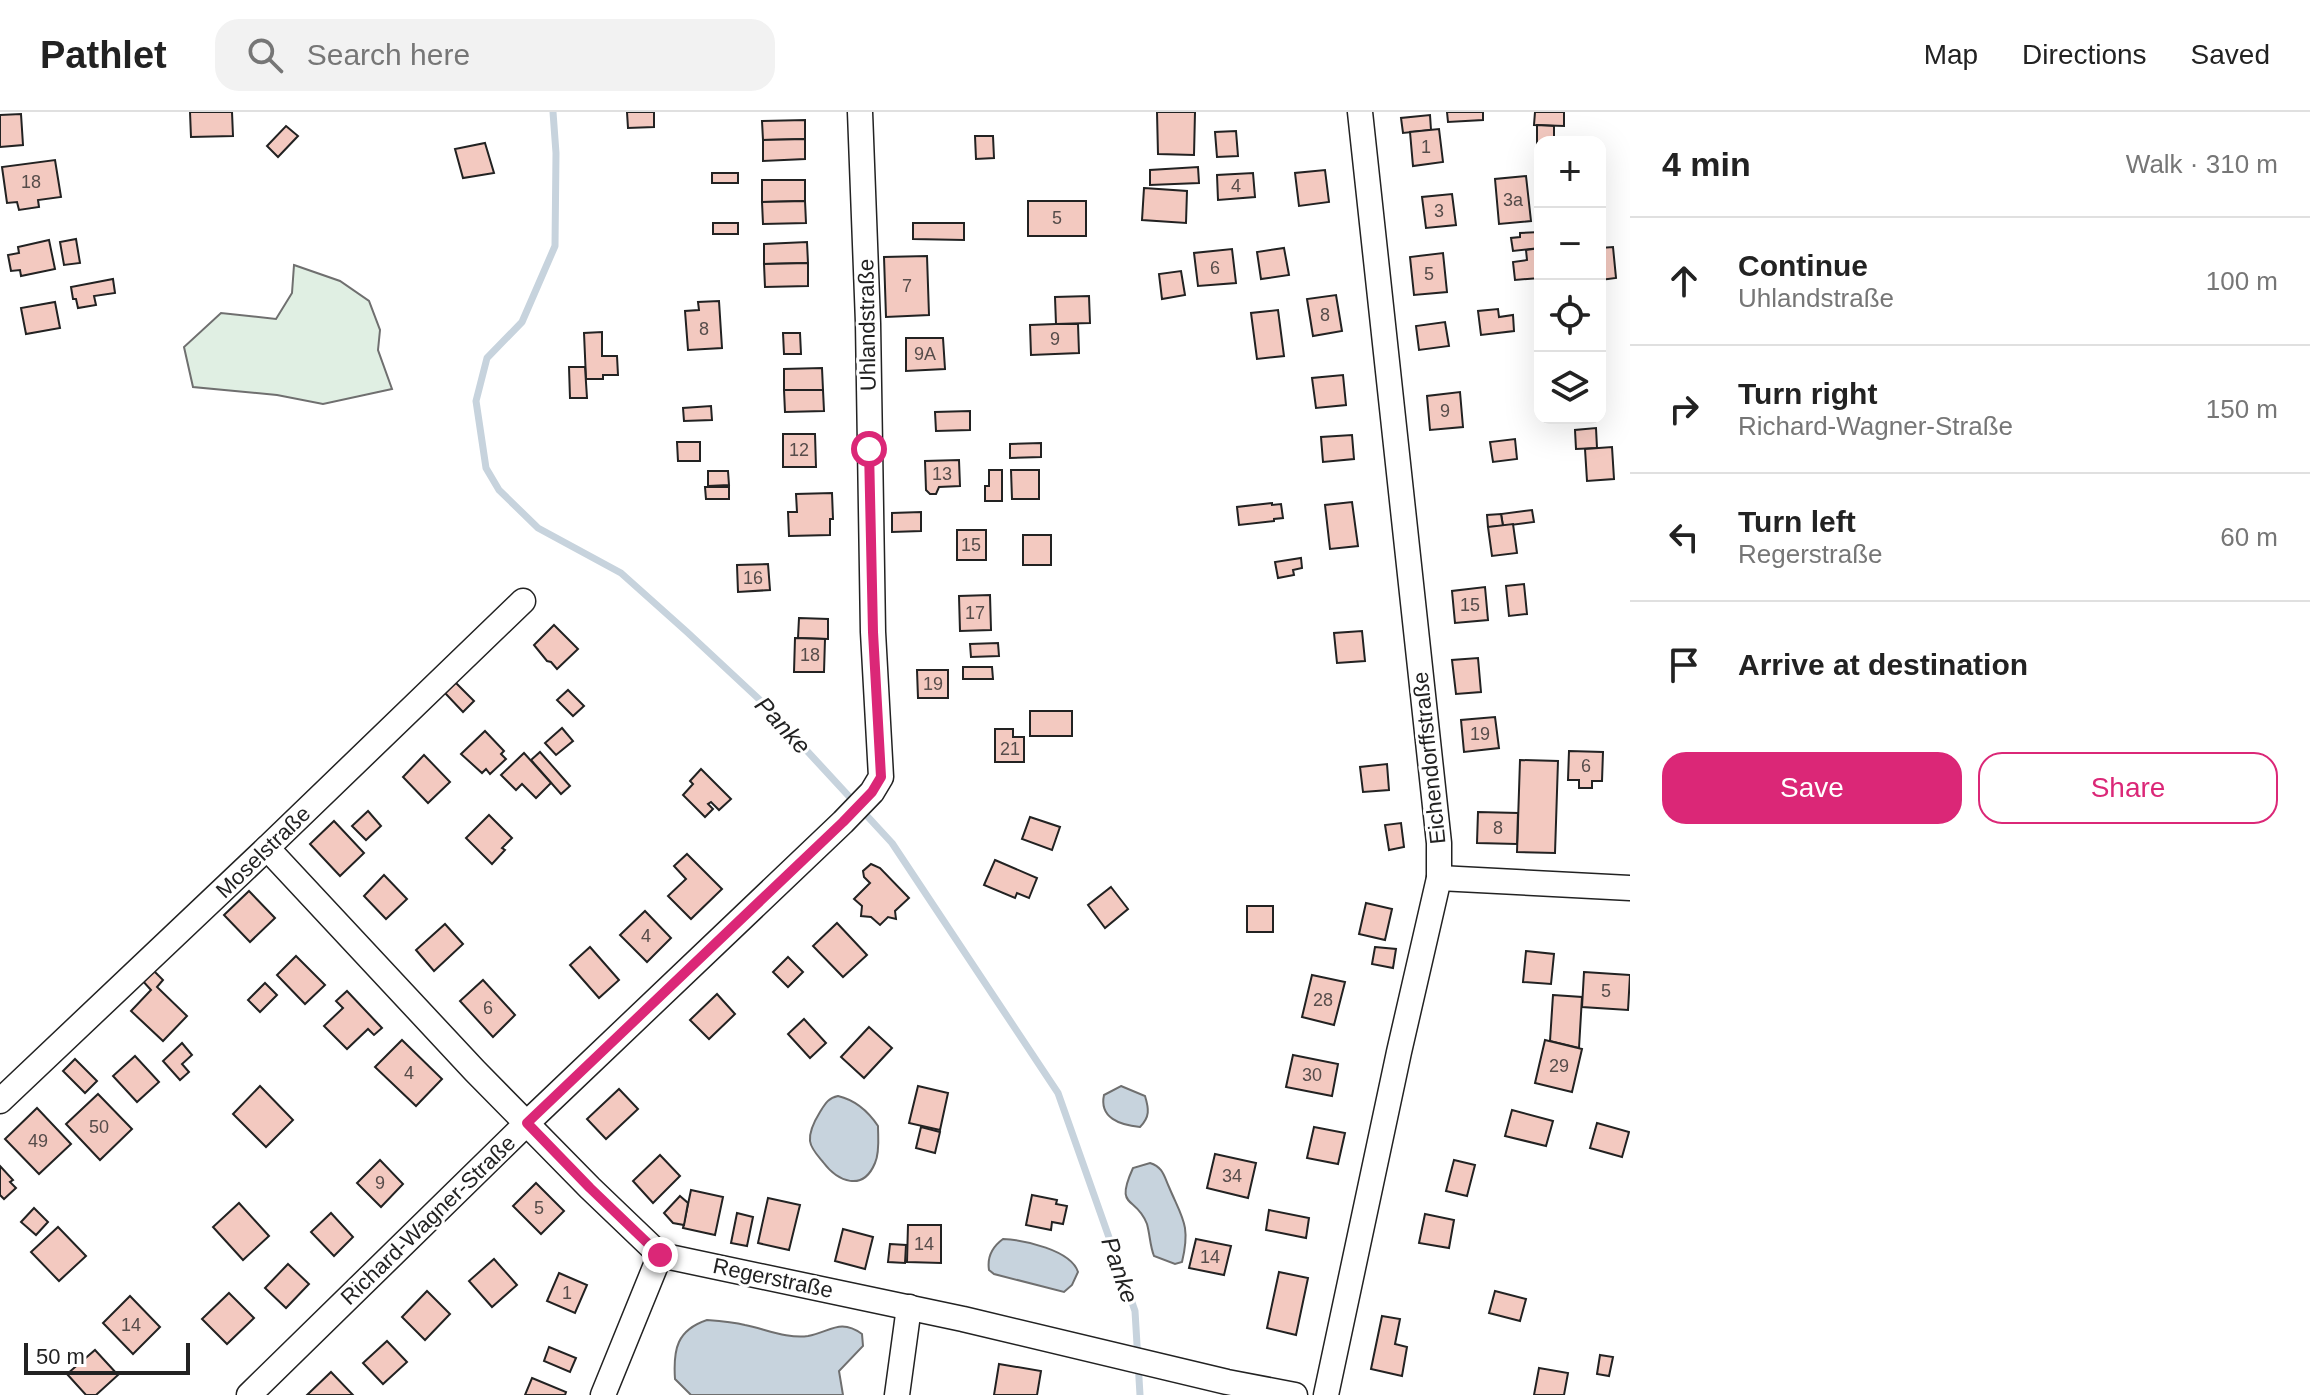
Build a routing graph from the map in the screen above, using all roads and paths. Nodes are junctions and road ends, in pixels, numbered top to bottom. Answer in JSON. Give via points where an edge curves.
{"nodes":[{"id":1,"x":860,"y":112,"type":"edge"},
{"id":2,"x":1360,"y":112,"type":"edge"},
{"id":3,"x":523,"y":601,"type":"dead end"},
{"id":4,"x":876,"y":784,"type":"joint"},
{"id":5,"x":267,"y":848,"type":"junction"},
{"id":6,"x":1439,"y":878,"type":"junction"},
{"id":7,"x":1630,"y":888,"type":"edge"},
{"id":8,"x":0,"y":1101,"type":"edge"},
{"id":9,"x":527,"y":1123,"type":"junction"},
{"id":10,"x":660,"y":1255,"type":"junction"},
{"id":11,"x":909,"y":1307,"type":"junction"},
{"id":12,"x":249,"y":1395,"type":"edge"},
{"id":13,"x":603,"y":1395,"type":"edge"},
{"id":14,"x":897,"y":1395,"type":"edge"},
{"id":15,"x":1295,"y":1395,"type":"edge"},
{"id":16,"x":1326,"y":1395,"type":"edge"}],
"edges":[{"from":1,"to":4,"type":"street","name":"Uhlandstraße"},
{"from":2,"to":6,"type":"street","name":"Eichendorffstraße"},
{"from":3,"to":5,"type":"street","name":"Moselstraße"},
{"from":4,"to":9,"type":"street","name":"Richard-Wagner-Straße","via":[[843,822]]},
{"from":5,"to":8,"type":"street","name":"Moselstraße"},
{"from":5,"to":9,"type":"street"},
{"from":6,"to":7,"type":"street"},
{"from":6,"to":16,"type":"street","name":"Eichendorffstraße"},
{"from":9,"to":10,"type":"street"},
{"from":9,"to":12,"type":"street","name":"Richard-Wagner-Straße"},
{"from":10,"to":11,"type":"street","name":"Regerstraße"},
{"from":10,"to":13,"type":"street"},
{"from":11,"to":14,"type":"street"},
{"from":11,"to":15,"type":"street","name":"Regerstraße"}]}
